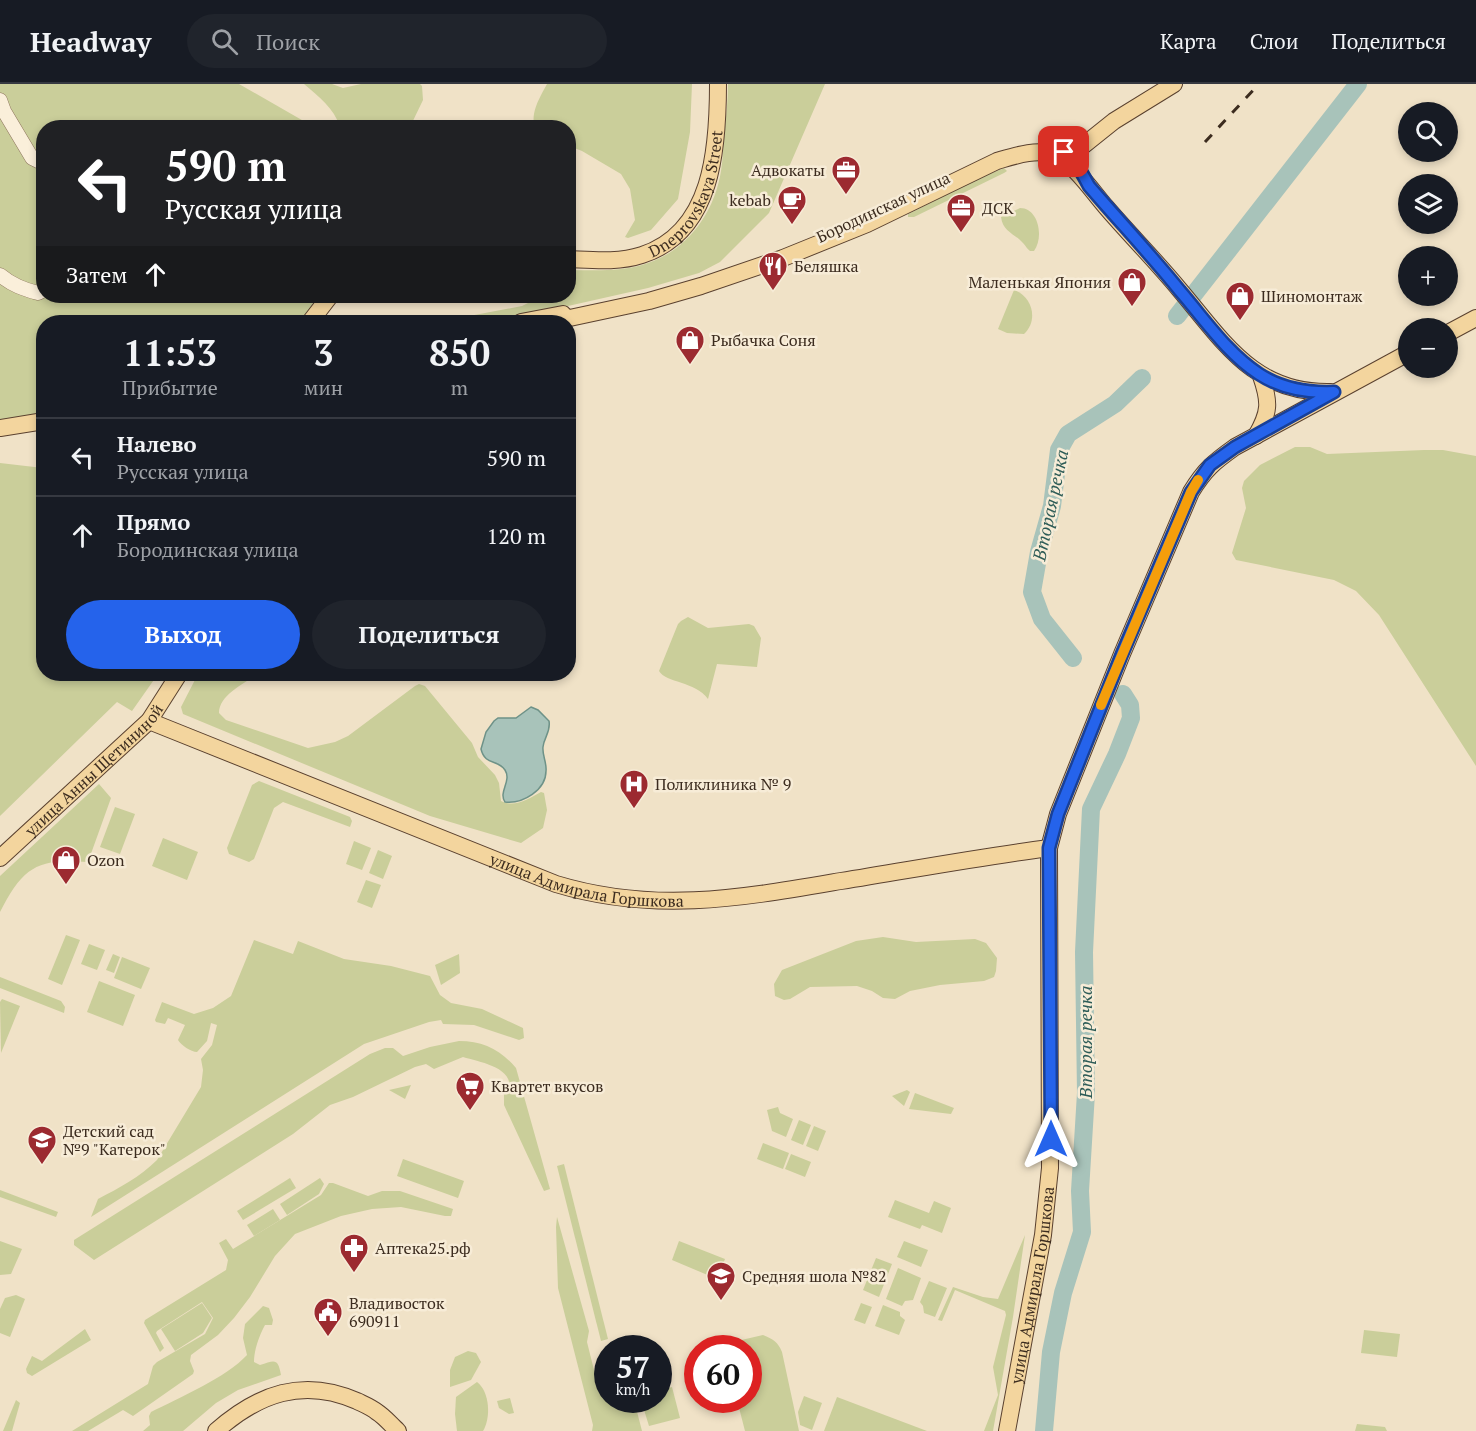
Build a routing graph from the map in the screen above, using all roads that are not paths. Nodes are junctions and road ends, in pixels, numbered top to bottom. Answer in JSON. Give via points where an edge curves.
{"nodes":[{"id":1,"x":711,"y":84,"type":"edge"},
{"id":2,"x":718,"y":84,"type":"edge"},
{"id":3,"x":1174,"y":84,"type":"edge"},
{"id":4,"x":0,"y":100,"type":"edge"},
{"id":5,"x":1067,"y":159,"type":"junction"},
{"id":6,"x":36,"y":160,"type":"edge"},
{"id":7,"x":576,"y":249,"type":"edge"},
{"id":8,"x":576,"y":259,"type":"edge"},
{"id":9,"x":0,"y":275,"type":"edge"},
{"id":10,"x":36,"y":293,"type":"edge"},
{"id":11,"x":331,"y":303,"type":"edge"},
{"id":12,"x":322,"y":315,"type":"edge"},
{"id":13,"x":554,"y":315,"type":"edge"},
{"id":14,"x":576,"y":317,"type":"edge"},
{"id":15,"x":1476,"y":318,"type":"edge"},
{"id":16,"x":1458,"y":328,"type":"edge"},
{"id":17,"x":1398,"y":358,"type":"edge"},
{"id":18,"x":1261,"y":376,"type":"junction"},
{"id":19,"x":1334,"y":392,"type":"junction"},
{"id":20,"x":36,"y":422,"type":"edge"},
{"id":21,"x":0,"y":428,"type":"edge"},
{"id":22,"x":36,"y":430,"type":"edge"},
{"id":23,"x":0,"y":436,"type":"edge"},
{"id":24,"x":1256,"y":436,"type":"junction"},
{"id":25,"x":175,"y":681,"type":"edge"},
{"id":26,"x":149,"y":721,"type":"junction"},
{"id":27,"x":1049,"y":848,"type":"junction"},
{"id":28,"x":0,"y":858,"type":"edge"},
{"id":29,"x":216,"y":1431,"type":"edge"},
{"id":30,"x":398,"y":1431,"type":"edge"},
{"id":31,"x":1007,"y":1431,"type":"edge"}],
"edges":[{"from":1,"to":7,"type":"main road","name":"Dneprovskaya Street","via":[[704,167],[680,218],[669,230],[636,246]]},
{"from":2,"to":8,"type":"main road","name":"Dneprovskaya Street","via":[[711,170],[687,225],[676,237],[640,256]]},
{"from":3,"to":5,"type":"main road","via":[[1114,121]]},
{"from":4,"to":6,"type":"street"},
{"from":5,"to":13,"type":"main road","name":"Бородинская улица","via":[[1058,149],[1046,146],[1016,147],[866,218],[762,259],[653,294]]},
{"from":5,"to":14,"type":"main road","name":"Бородинская улица","via":[[1048,153],[1018,154],[996,161],[867,224],[764,265],[649,301]]},
{"from":5,"to":18,"type":"main road","via":[[1080,169],[1089,186],[1236,355]]},
{"from":9,"to":10,"type":"street"},
{"from":11,"to":12,"type":"main road"},
{"from":15,"to":16,"type":"main road"},
{"from":17,"to":19,"type":"main road","name":"улица Адмирала Горшкова"},
{"from":18,"to":19,"type":"main road","via":[[1309,393]]},
{"from":18,"to":24,"type":"main road","via":[[1269,407]]},
{"from":19,"to":24,"type":"main road","name":"улица Адмирала Горшкова"},
{"from":20,"to":21,"type":"main road"},
{"from":22,"to":23,"type":"main road"},
{"from":24,"to":27,"type":"main road","name":"улица Адмирала Горшкова","via":[[1210,465],[1191,492],[1058,814]]},
{"from":25,"to":26,"type":"main road","name":"улица Анны Щетининой"},
{"from":26,"to":27,"type":"main road","name":"улица Адмирала Горшкова","via":[[556,884],[618,898],[678,902],[731,898]]},
{"from":26,"to":28,"type":"main road","name":"улица Анны Щетининой"},
{"from":27,"to":31,"type":"main road","name":"улица Адмирала Горшкова","via":[[1050,1168],[1043,1235]]},
{"from":29,"to":30,"type":"main road","via":[[256,1403],[291,1389],[348,1397],[376,1410]]}]}
